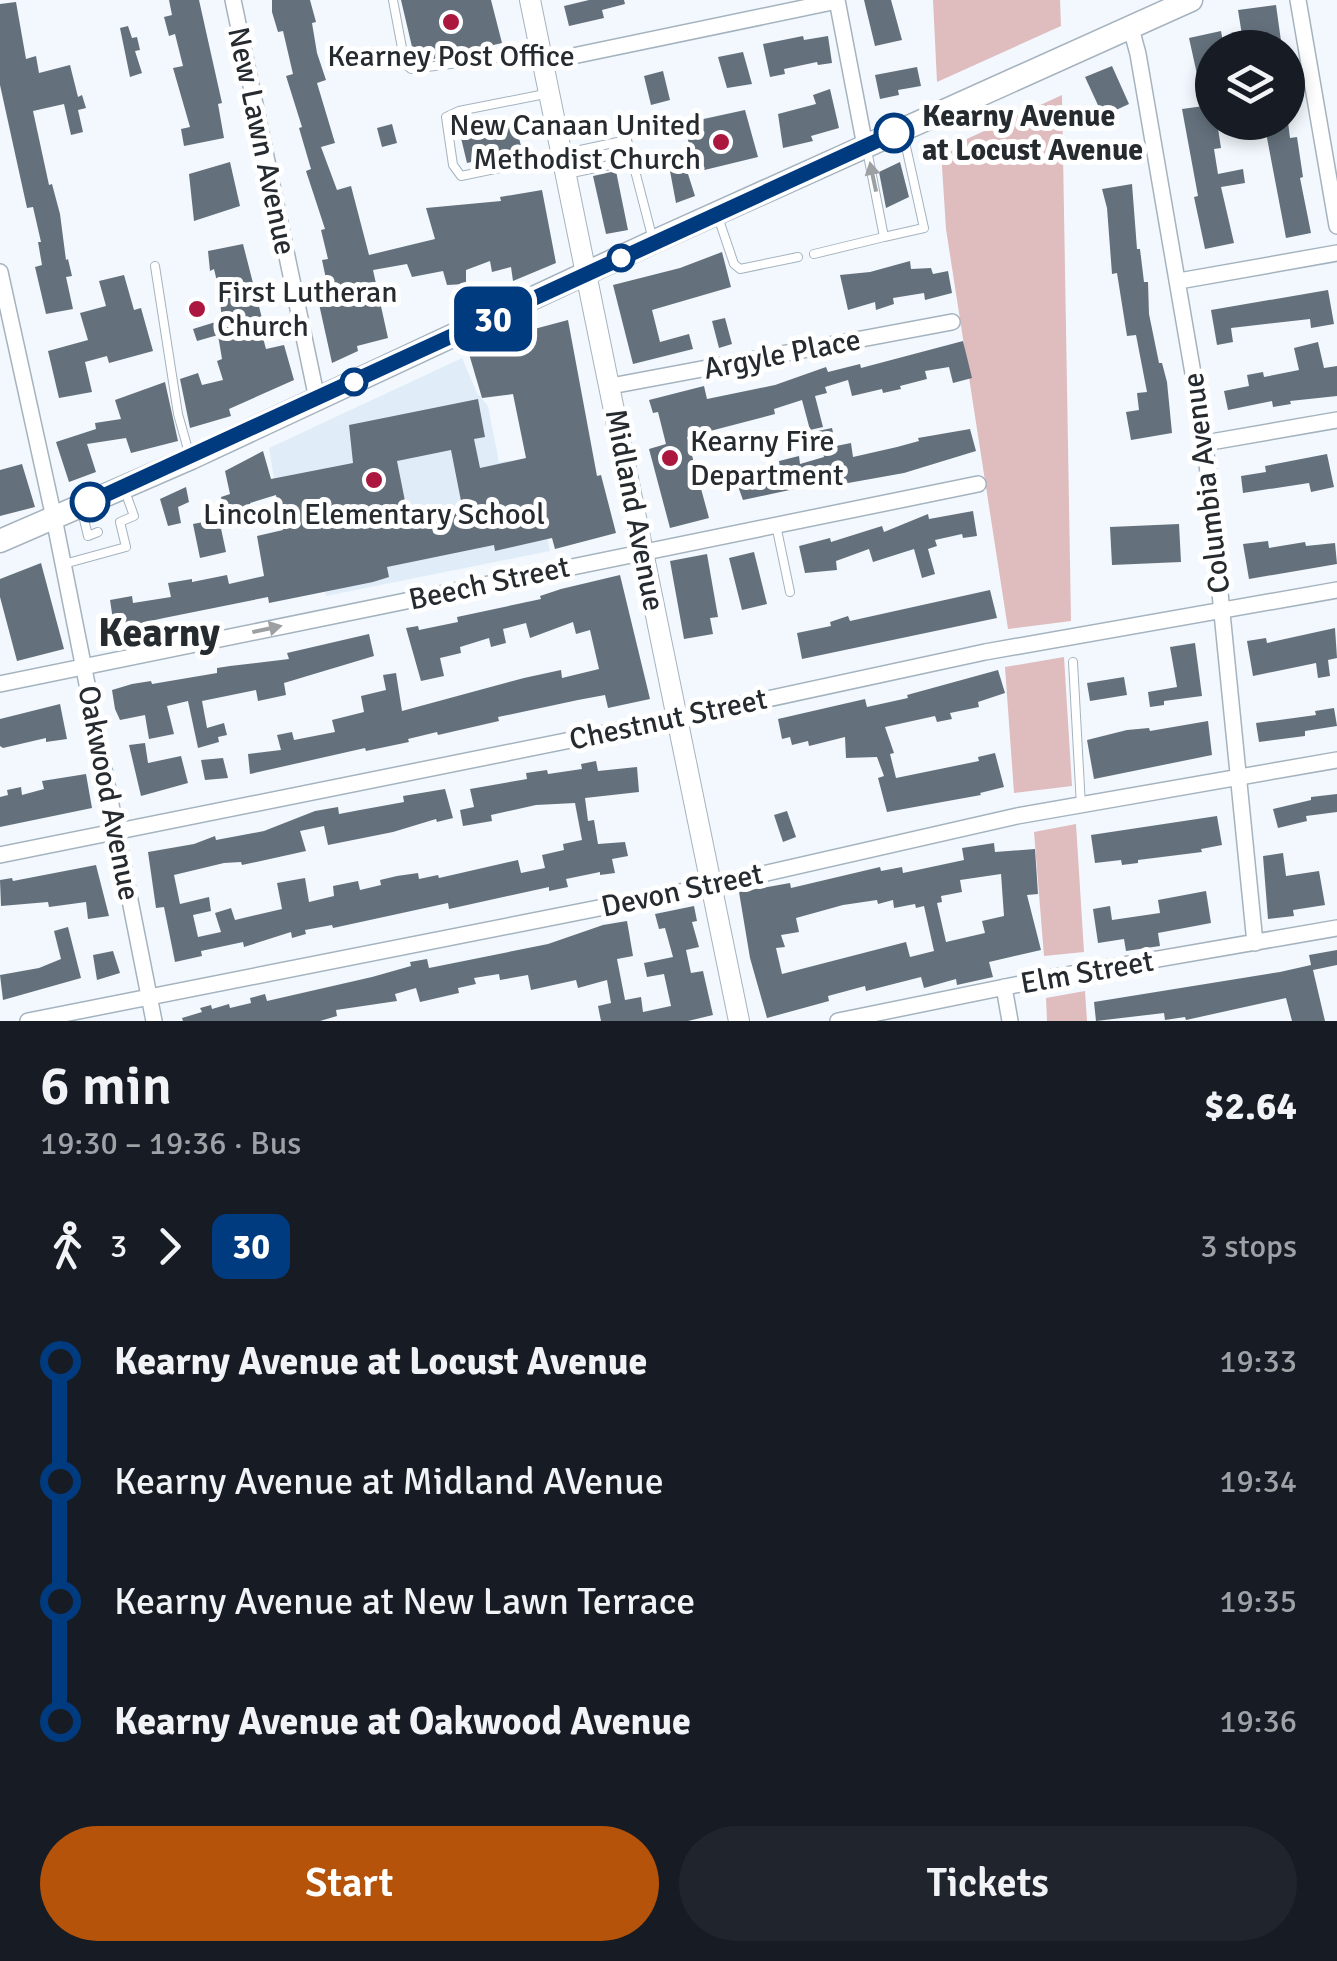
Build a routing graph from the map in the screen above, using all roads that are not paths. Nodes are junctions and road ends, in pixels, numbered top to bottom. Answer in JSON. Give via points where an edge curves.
{"nodes":[{"id":1,"x":233,"y":0,"type":"edge"},
{"id":2,"x":393,"y":0,"type":"edge"},
{"id":3,"x":530,"y":0,"type":"edge"},
{"id":4,"x":837,"y":0,"type":"edge"},
{"id":5,"x":1191,"y":0,"type":"edge"},
{"id":6,"x":1298,"y":0,"type":"edge"},
{"id":7,"x":1130,"y":28,"type":"junction"},
{"id":8,"x":543,"y":57,"type":"junction"},
{"id":9,"x":549,"y":93,"type":"junction"},
{"id":10,"x":902,"y":129,"type":"junction"},
{"id":11,"x":865,"y":146,"type":"junction"},
{"id":12,"x":524,"y":162,"type":"dead end"},
{"id":13,"x":566,"y":164,"type":"junction"},
{"id":14,"x":634,"y":165,"type":"junction"},
{"id":15,"x":510,"y":166,"type":"dead end"},
{"id":16,"x":716,"y":213,"type":"junction"},
{"id":17,"x":1337,"y":226,"type":"edge"},
{"id":18,"x":884,"y":237,"type":"junction"},
{"id":19,"x":653,"y":242,"type":"junction"},
{"id":20,"x":1337,"y":253,"type":"edge"},
{"id":21,"x":814,"y":254,"type":"dead end"},
{"id":22,"x":798,"y":258,"type":"dead end"},
{"id":23,"x":155,"y":266,"type":"dead end"},
{"id":24,"x":0,"y":272,"type":"edge"},
{"id":25,"x":586,"y":276,"type":"junction"},
{"id":26,"x":1179,"y":281,"type":"junction"},
{"id":27,"x":952,"y":322,"type":"dead end"},
{"id":28,"x":612,"y":386,"type":"junction"},
{"id":29,"x":317,"y":399,"type":"junction"},
{"id":30,"x":1337,"y":420,"type":"edge"},
{"id":31,"x":1205,"y":443,"type":"junction"},
{"id":32,"x":190,"y":458,"type":"junction"},
{"id":33,"x":978,"y":484,"type":"dead end"},
{"id":34,"x":124,"y":487,"type":"junction"},
{"id":35,"x":81,"y":506,"type":"junction"},
{"id":36,"x":54,"y":518,"type":"junction"},
{"id":37,"x":776,"y":525,"type":"junction"},
{"id":38,"x":98,"y":532,"type":"dead end"},
{"id":39,"x":88,"y":536,"type":"junction"},
{"id":40,"x":0,"y":541,"type":"edge"},
{"id":41,"x":643,"y":552,"type":"junction"},
{"id":42,"x":91,"y":556,"type":"junction"},
{"id":43,"x":63,"y":564,"type":"junction"},
{"id":44,"x":1337,"y":590,"type":"edge"},
{"id":45,"x":790,"y":592,"type":"dead end"},
{"id":46,"x":1221,"y":610,"type":"junction"},
{"id":47,"x":1073,"y":662,"type":"dead end"},
{"id":48,"x":84,"y":666,"type":"junction"},
{"id":49,"x":0,"y":684,"type":"edge"},
{"id":50,"x":675,"y":719,"type":"junction"},
{"id":51,"x":1337,"y":760,"type":"edge"},
{"id":52,"x":1237,"y":778,"type":"junction"},
{"id":53,"x":1081,"y":806,"type":"junction"},
{"id":54,"x":117,"y":832,"type":"junction"},
{"id":55,"x":0,"y":856,"type":"edge"},
{"id":56,"x":710,"y":886,"type":"junction"},
{"id":57,"x":1337,"y":928,"type":"edge"},
{"id":58,"x":1255,"y":943,"type":"junction"},
{"id":59,"x":1004,"y":988,"type":"junction"},
{"id":60,"x":149,"y":997,"type":"junction"},
{"id":61,"x":28,"y":1021,"type":"edge"},
{"id":62,"x":154,"y":1021,"type":"edge"},
{"id":63,"x":739,"y":1021,"type":"edge"},
{"id":64,"x":838,"y":1021,"type":"edge"},
{"id":65,"x":1010,"y":1021,"type":"edge"}],
"edges":[{"from":1,"to":29,"type":"street","name":"New Lawn Avenue"},
{"from":2,"to":8,"type":"lane","via":[[411,70]]},
{"from":3,"to":8,"type":"street","name":"Midland Avenue"},
{"from":4,"to":8,"type":"street"},
{"from":4,"to":11,"type":"street"},
{"from":5,"to":7,"type":"main road"},
{"from":6,"to":17,"type":"street"},
{"from":7,"to":10,"type":"main road"},
{"from":7,"to":26,"type":"street","name":"Columbia Avenue"},
{"from":8,"to":9,"type":"street","name":"Midland Avenue"},
{"from":9,"to":13,"type":"street","name":"Midland Avenue"},
{"from":9,"to":15,"type":"lane","via":[[451,113],[445,124],[461,176]]},
{"from":10,"to":11,"type":"main road"},
{"from":10,"to":18,"type":"lane","via":[[924,228]]},
{"from":11,"to":16,"type":"main road"},
{"from":18,"to":11,"type":"lane","one_way":true},
{"from":12,"to":13,"type":"lane"},
{"from":13,"to":14,"type":"lane"},
{"from":13,"to":14,"type":"lane","via":[[627,140]]},
{"from":13,"to":25,"type":"street","name":"Midland Avenue"},
{"from":14,"to":19,"type":"lane"},
{"from":16,"to":19,"type":"main road"},
{"from":16,"to":22,"type":"lane","via":[[740,269]]},
{"from":18,"to":21,"type":"lane"},
{"from":19,"to":25,"type":"main road"},
{"from":20,"to":26,"type":"street"},
{"from":23,"to":32,"type":"lane"},
{"from":24,"to":36,"type":"street","name":"Oakwood Avenue"},
{"from":25,"to":28,"type":"street","name":"Midland Avenue"},
{"from":25,"to":29,"type":"main road"},
{"from":26,"to":31,"type":"street","name":"Columbia Avenue"},
{"from":27,"to":28,"type":"street","name":"Argyle Place"},
{"from":28,"to":41,"type":"street","name":"Midland Avenue"},
{"from":29,"to":32,"type":"main road"},
{"from":30,"to":31,"type":"street"},
{"from":31,"to":46,"type":"street","name":"Columbia Avenue"},
{"from":32,"to":34,"type":"main road"},
{"from":33,"to":37,"type":"street","name":"Beech Street"},
{"from":34,"to":35,"type":"main road"},
{"from":34,"to":42,"type":"lane","via":[[134,516],[118,523],[126,547]]},
{"from":35,"to":36,"type":"main road"},
{"from":35,"to":39,"type":"lane"},
{"from":36,"to":40,"type":"main road"},
{"from":36,"to":43,"type":"street","name":"Oakwood Avenue"},
{"from":37,"to":41,"type":"street","name":"Beech Street"},
{"from":37,"to":45,"type":"lane"},
{"from":38,"to":39,"type":"lane"},
{"from":39,"to":42,"type":"lane"},
{"from":48,"to":41,"type":"street","name":"Beech Street","one_way":true},
{"from":41,"to":50,"type":"street","name":"Midland Avenue"},
{"from":42,"to":43,"type":"lane"},
{"from":43,"to":48,"type":"street","name":"Oakwood Avenue"},
{"from":44,"to":46,"type":"street","name":"Chestnut Street"},
{"from":46,"to":50,"type":"street","name":"Chestnut Street","via":[[984,652]]},
{"from":46,"to":52,"type":"street","name":"Columbia Avenue"},
{"from":47,"to":53,"type":"lane"},
{"from":48,"to":49,"type":"street","name":"Beech Street"},
{"from":48,"to":54,"type":"street","name":"Oakwood Avenue"},
{"from":50,"to":54,"type":"street","name":"Chestnut Street"},
{"from":50,"to":56,"type":"street","name":"Midland Avenue"},
{"from":51,"to":52,"type":"street","name":"Devon Street"},
{"from":52,"to":53,"type":"street","name":"Devon Street"},
{"from":52,"to":58,"type":"street","name":"Columbia Avenue"},
{"from":53,"to":56,"type":"street","name":"Devon Street"},
{"from":54,"to":55,"type":"street","name":"Chestnut Street"},
{"from":54,"to":60,"type":"street","name":"Oakwood Avenue"},
{"from":56,"to":60,"type":"street","name":"Devon Street"},
{"from":56,"to":63,"type":"street","name":"Midland Avenue"},
{"from":57,"to":58,"type":"street","name":"Elm Street"},
{"from":58,"to":59,"type":"street","name":"Elm Street"},
{"from":59,"to":64,"type":"street","name":"Elm Street"},
{"from":59,"to":65,"type":"street"},
{"from":60,"to":61,"type":"street","name":"Devon Street"},
{"from":60,"to":62,"type":"street","name":"Oakwood Avenue"}]}
